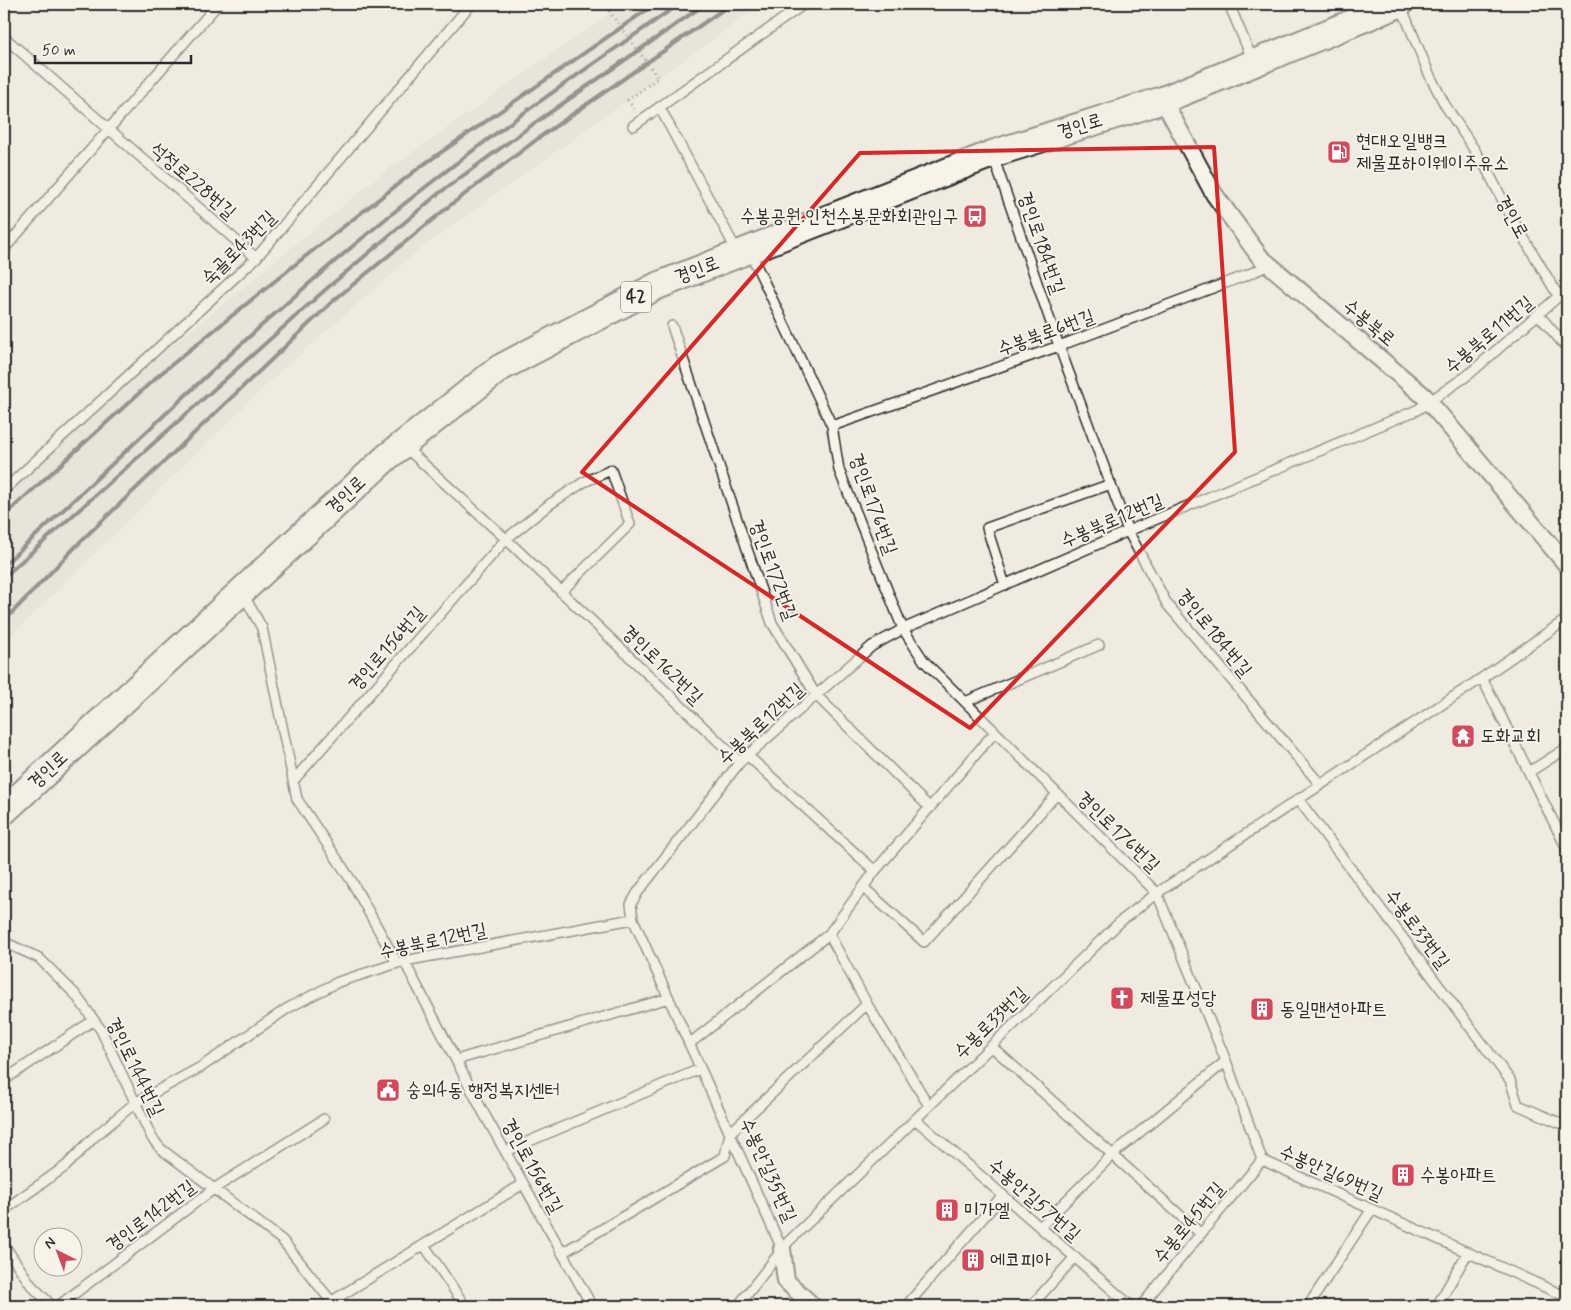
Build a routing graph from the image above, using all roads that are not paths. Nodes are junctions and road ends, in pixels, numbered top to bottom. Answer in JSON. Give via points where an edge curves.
{"nodes":[{"id":1,"x":218,"y":4,"type":"edge"},
{"id":2,"x":471,"y":4,"type":"edge"},
{"id":3,"x":804,"y":4,"type":"edge"},
{"id":4,"x":1228,"y":4,"type":"edge"},
{"id":5,"x":1400,"y":4,"type":"edge"},
{"id":6,"x":4,"y":37,"type":"edge"},
{"id":7,"x":1253,"y":63,"type":"junction"},
{"id":8,"x":1163,"y":100,"type":"junction"},
{"id":9,"x":660,"y":108,"type":"junction"},
{"id":10,"x":633,"y":126,"type":"dead end"},
{"id":11,"x":108,"y":129,"type":"junction"},
{"id":12,"x":992,"y":154,"type":"junction"},
{"id":13,"x":4,"y":249,"type":"edge"},
{"id":14,"x":744,"y":251,"type":"junction"},
{"id":15,"x":256,"y":258,"type":"junction"},
{"id":16,"x":1269,"y":265,"type":"junction"},
{"id":17,"x":1567,"y":289,"type":"edge"},
{"id":18,"x":1559,"y":297,"type":"junction"},
{"id":19,"x":1538,"y":314,"type":"junction"},
{"id":20,"x":672,"y":326,"type":"dead end"},
{"id":21,"x":1059,"y":346,"type":"junction"},
{"id":22,"x":1567,"y":348,"type":"edge"},
{"id":23,"x":1430,"y":403,"type":"junction"},
{"id":24,"x":832,"y":426,"type":"junction"},
{"id":25,"x":402,"y":445,"type":"junction"},
{"id":26,"x":1111,"y":484,"type":"junction"},
{"id":27,"x":4,"y":490,"type":"edge"},
{"id":28,"x":1128,"y":531,"type":"junction"},
{"id":29,"x":506,"y":539,"type":"junction"},
{"id":30,"x":1567,"y":564,"type":"edge"},
{"id":31,"x":1005,"y":585,"type":"junction"},
{"id":32,"x":242,"y":592,"type":"junction"},
{"id":33,"x":561,"y":592,"type":"junction"},
{"id":34,"x":1567,"y":619,"type":"edge"},
{"id":35,"x":903,"y":629,"type":"junction"},
{"id":36,"x":1099,"y":645,"type":"dead end"},
{"id":37,"x":1482,"y":678,"type":"junction"},
{"id":38,"x":816,"y":695,"type":"junction"},
{"id":39,"x":965,"y":702,"type":"junction"},
{"id":40,"x":994,"y":732,"type":"junction"},
{"id":41,"x":1567,"y":748,"type":"edge"},
{"id":42,"x":747,"y":755,"type":"junction"},
{"id":43,"x":740,"y":762,"type":"junction"},
{"id":44,"x":1529,"y":772,"type":"junction"},
{"id":45,"x":293,"y":781,"type":"junction"},
{"id":46,"x":1320,"y":784,"type":"junction"},
{"id":47,"x":1056,"y":795,"type":"junction"},
{"id":48,"x":1298,"y":799,"type":"junction"},
{"id":49,"x":930,"y":808,"type":"junction"},
{"id":50,"x":4,"y":811,"type":"edge"},
{"id":51,"x":1567,"y":849,"type":"edge"},
{"id":52,"x":875,"y":871,"type":"junction"},
{"id":53,"x":863,"y":887,"type":"junction"},
{"id":54,"x":1156,"y":893,"type":"junction"},
{"id":55,"x":633,"y":919,"type":"junction"},
{"id":56,"x":829,"y":934,"type":"junction"},
{"id":57,"x":4,"y":942,"type":"edge"},
{"id":58,"x":401,"y":962,"type":"junction"},
{"id":59,"x":669,"y":998,"type":"junction"},
{"id":60,"x":867,"y":1004,"type":"junction"},
{"id":61,"x":94,"y":1020,"type":"junction"},
{"id":62,"x":689,"y":1044,"type":"junction"},
{"id":63,"x":991,"y":1046,"type":"junction"},
{"id":64,"x":456,"y":1060,"type":"junction"},
{"id":65,"x":1226,"y":1061,"type":"junction"},
{"id":66,"x":700,"y":1068,"type":"junction"},
{"id":67,"x":4,"y":1080,"type":"edge"},
{"id":68,"x":135,"y":1103,"type":"junction"},
{"id":69,"x":929,"y":1106,"type":"junction"},
{"id":70,"x":324,"y":1119,"type":"dead end"},
{"id":71,"x":915,"y":1119,"type":"junction"},
{"id":72,"x":1567,"y":1126,"type":"edge"},
{"id":73,"x":730,"y":1133,"type":"junction"},
{"id":74,"x":506,"y":1151,"type":"junction"},
{"id":75,"x":1112,"y":1155,"type":"junction"},
{"id":76,"x":1262,"y":1160,"type":"junction"},
{"id":77,"x":523,"y":1184,"type":"junction"},
{"id":78,"x":215,"y":1188,"type":"junction"},
{"id":79,"x":1004,"y":1195,"type":"junction"},
{"id":80,"x":4,"y":1210,"type":"edge"},
{"id":81,"x":1372,"y":1210,"type":"junction"},
{"id":82,"x":1040,"y":1227,"type":"junction"},
{"id":83,"x":1201,"y":1234,"type":"junction"},
{"id":84,"x":4,"y":1245,"type":"edge"},
{"id":85,"x":424,"y":1245,"type":"junction"},
{"id":86,"x":782,"y":1249,"type":"junction"},
{"id":87,"x":1468,"y":1252,"type":"junction"},
{"id":88,"x":562,"y":1253,"type":"junction"},
{"id":89,"x":1075,"y":1257,"type":"junction"},
{"id":90,"x":1567,"y":1297,"type":"edge"},
{"id":91,"x":334,"y":1304,"type":"edge"},
{"id":92,"x":52,"y":1306,"type":"edge"},
{"id":93,"x":58,"y":1306,"type":"edge"},
{"id":94,"x":465,"y":1306,"type":"edge"},
{"id":95,"x":592,"y":1306,"type":"edge"},
{"id":96,"x":738,"y":1306,"type":"edge"},
{"id":97,"x":813,"y":1306,"type":"edge"},
{"id":98,"x":906,"y":1306,"type":"edge"},
{"id":99,"x":1031,"y":1306,"type":"edge"},
{"id":100,"x":1131,"y":1306,"type":"edge"},
{"id":101,"x":1141,"y":1306,"type":"edge"},
{"id":102,"x":1308,"y":1306,"type":"edge"},
{"id":103,"x":1438,"y":1306,"type":"edge"}],
"edges":[{"from":1,"to":11,"type":"lane"},
{"from":2,"to":15,"type":"lane","name":"숙골로43번길"},
{"from":3,"to":9,"type":"lane"},
{"from":4,"to":7,"type":"lane"},
{"from":5,"to":7,"type":"main road","name":"경인로","number":"42"},
{"from":5,"to":18,"type":"lane","name":"경인로","via":[[1445,105],[1485,166]]},
{"from":6,"to":11,"type":"lane","name":"석정로228번길"},
{"from":7,"to":8,"type":"main road","name":"경인로","number":"42"},
{"from":8,"to":12,"type":"main road","name":"경인로","number":"42"},
{"from":8,"to":16,"type":"street","name":"수봉북로","via":[[1214,194]]},
{"from":9,"to":10,"type":"lane"},
{"from":9,"to":14,"type":"lane","name":"경인로"},
{"from":11,"to":13,"type":"lane"},
{"from":11,"to":15,"type":"lane","name":"석정로228번길"},
{"from":12,"to":14,"type":"main road","name":"경인로","number":"42"},
{"from":12,"to":21,"type":"lane","name":"경인로184번길"},
{"from":14,"to":24,"type":"lane","name":"경인로176번길"},
{"from":14,"to":25,"type":"main road","name":"경인로","number":"42","via":[[657,286],[500,368]]},
{"from":15,"to":27,"type":"lane","name":"숙골로43번길"},
{"from":16,"to":21,"type":"lane","name":"수봉북로6번길"},
{"from":16,"to":23,"type":"street","name":"수봉북로"},
{"from":17,"to":18,"type":"lane","name":"수봉북로11번길"},
{"from":18,"to":19,"type":"lane","name":"수봉북로11번길"},
{"from":19,"to":22,"type":"lane"},
{"from":19,"to":23,"type":"lane","name":"수봉북로11번길","via":[[1468,375]]},
{"from":20,"to":38,"type":"lane","name":"경인로172번길","via":[[772,623]]},
{"from":21,"to":24,"type":"lane","name":"수봉북로6번길"},
{"from":21,"to":26,"type":"lane","name":"경인로184번길"},
{"from":23,"to":28,"type":"lane","name":"수봉북로12번길"},
{"from":23,"to":30,"type":"street","name":"수봉북로"},
{"from":24,"to":35,"type":"lane","name":"경인로176번길","via":[[839,470]]},
{"from":25,"to":29,"type":"lane","name":"경인로162번길"},
{"from":25,"to":32,"type":"main road","name":"경인로","number":"42"},
{"from":26,"to":28,"type":"lane","name":"경인로184번길"},
{"from":26,"to":31,"type":"lane","via":[[988,528]]},
{"from":28,"to":31,"type":"lane","name":"수봉북로12번길"},
{"from":28,"to":46,"type":"lane","name":"경인로184번길","via":[[1166,604]]},
{"from":29,"to":33,"type":"lane","name":"경인로162번길"},
{"from":29,"to":33,"type":"lane","via":[[550,504],[584,482],[611,470],[630,524]]},
{"from":29,"to":45,"type":"lane","name":"경인로156번길"},
{"from":31,"to":35,"type":"lane","name":"수봉북로12번길"},
{"from":32,"to":45,"type":"lane","name":"경인로156번길","via":[[262,628]]},
{"from":32,"to":50,"type":"main road","name":"경인로","number":"42"},
{"from":33,"to":43,"type":"lane","name":"경인로162번길"},
{"from":34,"to":37,"type":"lane","name":"수봉로33번길"},
{"from":35,"to":38,"type":"lane","name":"수봉북로12번길","via":[[872,646]]},
{"from":35,"to":39,"type":"lane","name":"경인로176번길","via":[[924,661]]},
{"from":36,"to":39,"type":"lane"},
{"from":37,"to":44,"type":"lane"},
{"from":37,"to":46,"type":"lane","name":"수봉로33번길"},
{"from":38,"to":42,"type":"lane","name":"수봉북로12번길"},
{"from":38,"to":49,"type":"lane","name":"경인로172번길"},
{"from":39,"to":40,"type":"lane","name":"경인로176번길"},
{"from":40,"to":47,"type":"lane","name":"경인로176번길"},
{"from":40,"to":49,"type":"lane"},
{"from":41,"to":44,"type":"lane"},
{"from":42,"to":43,"type":"lane","name":"수봉북로12번길"},
{"from":42,"to":52,"type":"lane"},
{"from":43,"to":55,"type":"lane","name":"수봉북로12번길","via":[[638,892],[631,904]]},
{"from":44,"to":51,"type":"lane"},
{"from":45,"to":58,"type":"lane","name":"경인로156번길","via":[[297,799]]},
{"from":46,"to":48,"type":"lane","name":"수봉로33번길"},
{"from":47,"to":53,"type":"lane","name":"경인로176번길","via":[[924,942]]},
{"from":47,"to":54,"type":"lane","name":"경인로176번길"},
{"from":48,"to":54,"type":"lane","name":"수봉로33번길"},
{"from":48,"to":72,"type":"lane","name":"수봉로33번길","via":[[1510,1080],[1518,1105]]},
{"from":49,"to":52,"type":"lane"},
{"from":52,"to":53,"type":"lane"},
{"from":53,"to":56,"type":"lane"},
{"from":54,"to":63,"type":"lane","name":"수봉로33번길","via":[[1121,921]]},
{"from":54,"to":65,"type":"lane","name":"수봉안길69번길"},
{"from":55,"to":58,"type":"lane","name":"수봉북로12번길"},
{"from":55,"to":59,"type":"lane","name":"수봉안길35번길"},
{"from":56,"to":60,"type":"lane"},
{"from":56,"to":62,"type":"lane"},
{"from":57,"to":61,"type":"lane","name":"경인로144번길","via":[[39,958],[75,994]]},
{"from":58,"to":64,"type":"lane","name":"경인로156번길"},
{"from":58,"to":68,"type":"lane","name":"수봉북로12번길","via":[[338,982],[288,1008],[201,1067]]},
{"from":59,"to":62,"type":"lane","name":"수봉안길35번길"},
{"from":59,"to":64,"type":"lane"},
{"from":60,"to":69,"type":"lane"},
{"from":60,"to":73,"type":"lane"},
{"from":61,"to":67,"type":"lane"},
{"from":61,"to":68,"type":"lane","name":"경인로144번길"},
{"from":62,"to":66,"type":"lane","name":"수봉안길35번길"},
{"from":63,"to":69,"type":"lane","name":"수봉로33번길"},
{"from":63,"to":75,"type":"lane"},
{"from":64,"to":74,"type":"lane","name":"경인로156번길"},
{"from":65,"to":75,"type":"lane"},
{"from":65,"to":76,"type":"lane","name":"수봉안길69번길"},
{"from":66,"to":73,"type":"lane","name":"수봉안길35번길"},
{"from":66,"to":74,"type":"lane"},
{"from":68,"to":78,"type":"lane","name":"경인로144번길","via":[[161,1149]]},
{"from":68,"to":80,"type":"lane","via":[[66,1166]]},
{"from":69,"to":71,"type":"lane","name":"수봉로33번길"},
{"from":70,"to":78,"type":"lane"},
{"from":71,"to":79,"type":"lane","name":"수봉안길57번길"},
{"from":71,"to":86,"type":"lane","name":"수봉로33번길"},
{"from":73,"to":86,"type":"lane","name":"수봉안길35번길"},
{"from":73,"to":88,"type":"lane","via":[[725,1156]]},
{"from":74,"to":77,"type":"lane","name":"경인로156번길"},
{"from":75,"to":82,"type":"lane"},
{"from":75,"to":83,"type":"lane"},
{"from":76,"to":81,"type":"lane","name":"수봉안길69번길"},
{"from":76,"to":83,"type":"lane","name":"수봉로45번길"},
{"from":77,"to":85,"type":"lane","name":"경인로144번길"},
{"from":77,"to":88,"type":"lane","name":"경인로156번길"},
{"from":78,"to":91,"type":"lane","name":"경인로144번길","via":[[282,1240]]},
{"from":78,"to":93,"type":"lane","name":"경인로142번길"},
{"from":79,"to":82,"type":"lane","name":"수봉안길57번길"},
{"from":79,"to":98,"type":"lane"},
{"from":81,"to":87,"type":"lane","name":"수봉안길69번길"},
{"from":81,"to":102,"type":"lane"},
{"from":82,"to":89,"type":"lane","name":"수봉안길57번길"},
{"from":83,"to":101,"type":"lane","name":"수봉로45번길"},
{"from":84,"to":92,"type":"lane","via":[[31,1285]]},
{"from":85,"to":91,"type":"lane","name":"경인로144번길"},
{"from":85,"to":94,"type":"lane"},
{"from":86,"to":96,"type":"lane","name":"수봉로33번길"},
{"from":86,"to":97,"type":"street","name":"수봉안길35번길","via":[[786,1281]]},
{"from":87,"to":90,"type":"lane","name":"수봉안길69번길"},
{"from":87,"to":103,"type":"lane"},
{"from":88,"to":95,"type":"lane","name":"경인로156번길"},
{"from":89,"to":99,"type":"lane"},
{"from":89,"to":100,"type":"lane","name":"수봉안길57번길"}]}
